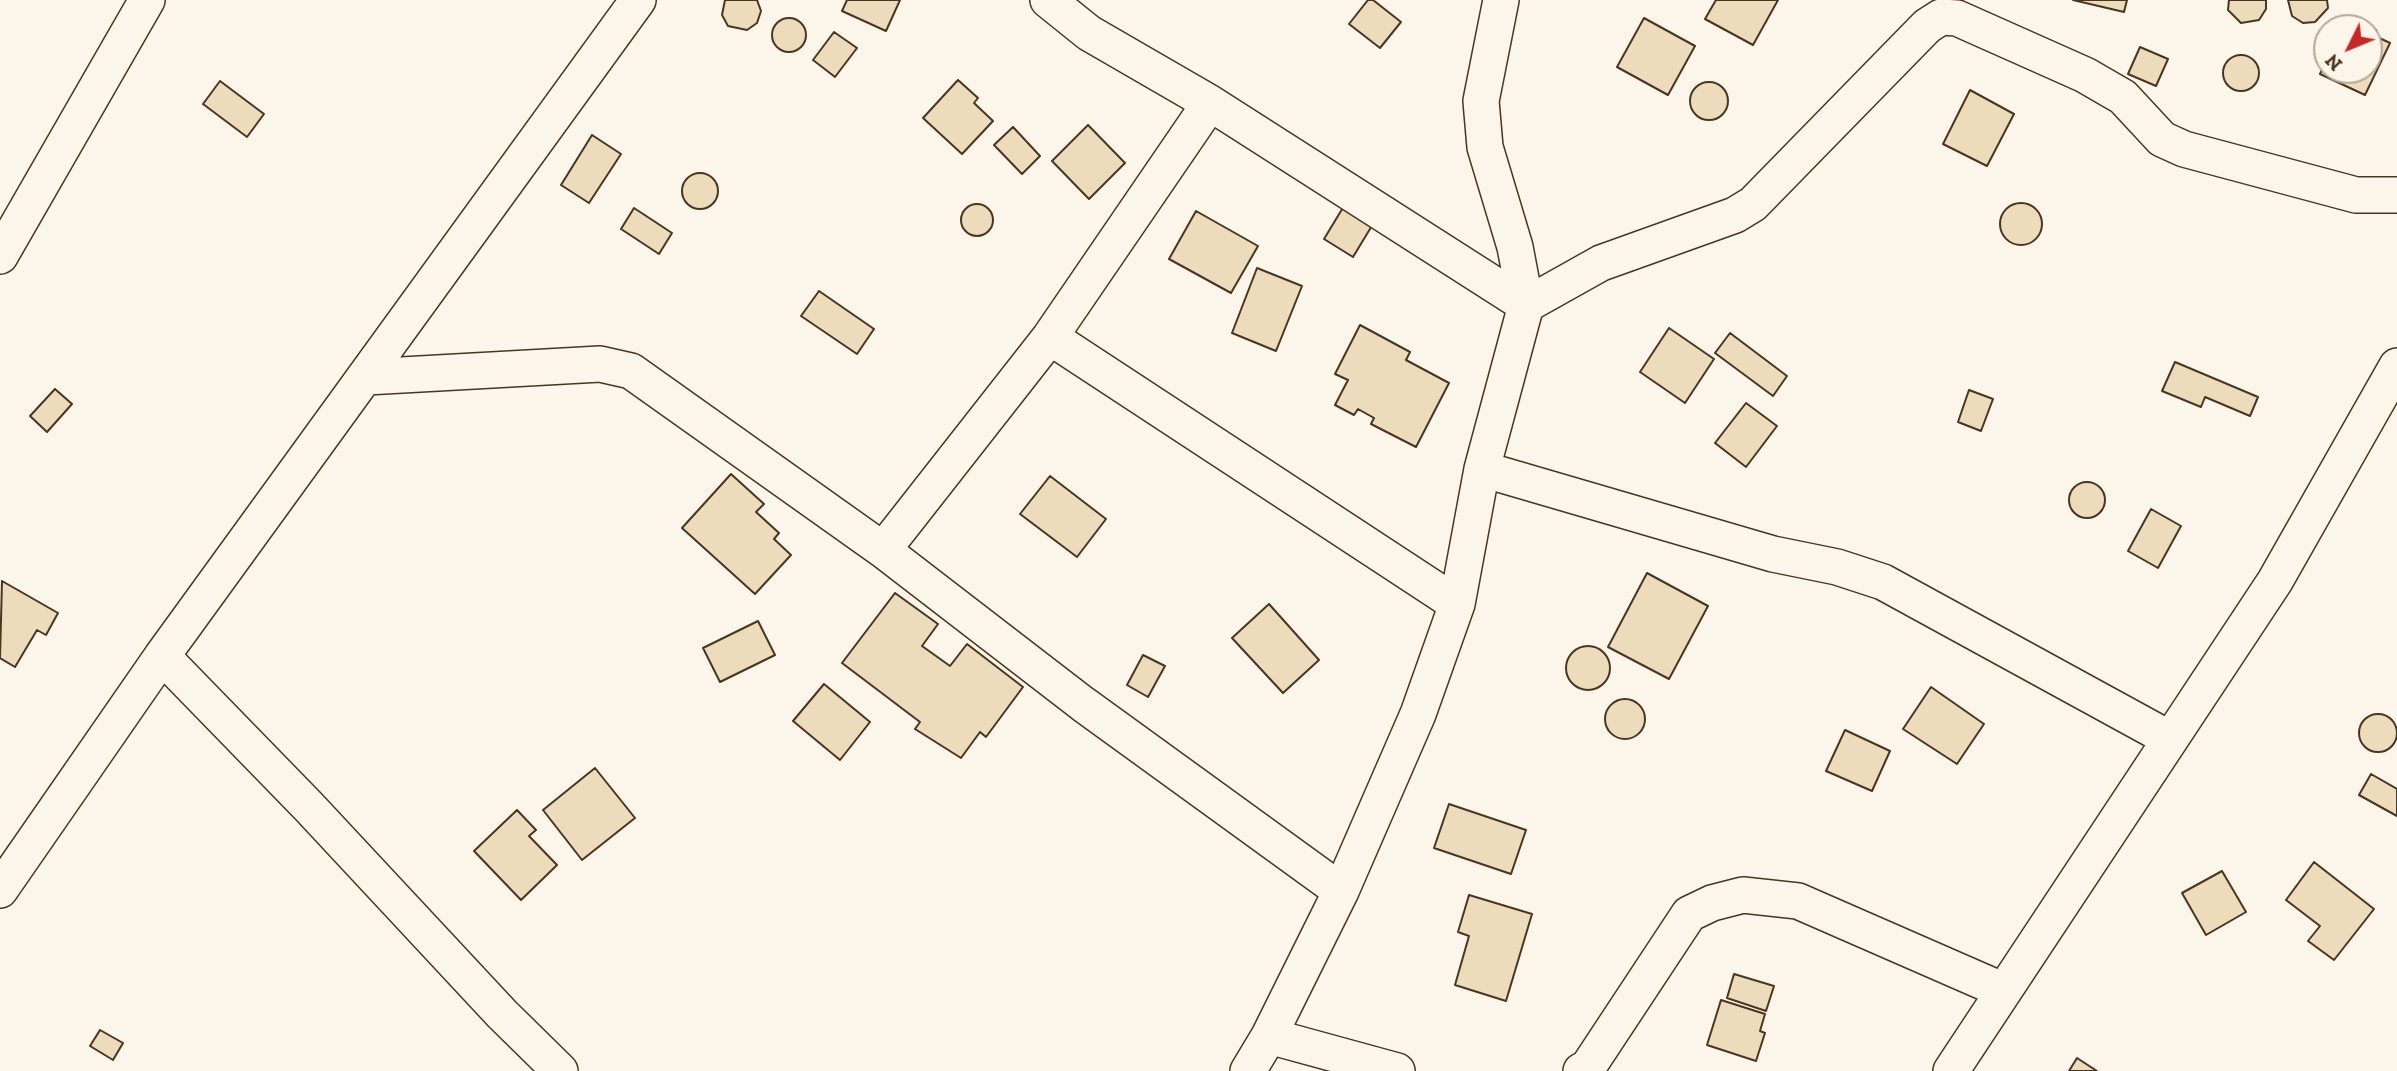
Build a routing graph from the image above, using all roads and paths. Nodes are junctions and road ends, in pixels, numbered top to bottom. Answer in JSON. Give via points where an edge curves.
{"nodes":[{"id":1,"x":147,"y":0,"type":"edge"},
{"id":2,"x":638,"y":0,"type":"edge"},
{"id":3,"x":1048,"y":0,"type":"edge"},
{"id":4,"x":1501,"y":0,"type":"edge"},
{"id":5,"x":1210,"y":103,"type":"junction"},
{"id":6,"x":2397,"y":195,"type":"edge"},
{"id":7,"x":0,"y":256,"type":"edge"},
{"id":8,"x":1526,"y":305,"type":"junction"},
{"id":9,"x":1049,"y":337,"type":"junction"},
{"id":10,"x":2397,"y":366,"type":"edge"},
{"id":11,"x":366,"y":377,"type":"junction"},
{"id":12,"x":1482,"y":469,"type":"junction"},
{"id":13,"x":883,"y":550,"type":"junction"},
{"id":14,"x":1457,"y":604,"type":"junction"},
{"id":15,"x":162,"y":656,"type":"junction"},
{"id":16,"x":2170,"y":739,"type":"junction"},
{"id":17,"x":0,"y":890,"type":"edge"},
{"id":18,"x":1341,"y":891,"type":"junction"},
{"id":19,"x":2004,"y":991,"type":"junction"},
{"id":20,"x":1269,"y":1037,"type":"junction"},
{"id":21,"x":560,"y":1071,"type":"edge"},
{"id":22,"x":1248,"y":1071,"type":"edge"},
{"id":23,"x":1397,"y":1071,"type":"edge"},
{"id":24,"x":1581,"y":1071,"type":"edge"},
{"id":25,"x":1951,"y":1071,"type":"edge"}],
"edges":[{"from":1,"to":7,"type":"street"},
{"from":2,"to":11,"type":"street"},
{"from":3,"to":5,"type":"street","via":[[1089,33]]},
{"from":4,"to":8,"type":"street","via":[[1481,101],[1485,147],[1515,247]]},
{"from":5,"to":8,"type":"street"},
{"from":5,"to":9,"type":"street"},
{"from":6,"to":8,"type":"street","via":[[2356,195],[2184,149],[2162,139],[2123,97],[2085,75],[1956,18],[1941,17],[1753,204],[1735,215],[1601,263]]},
{"from":8,"to":12,"type":"street"},
{"from":9,"to":13,"type":"street"},
{"from":9,"to":14,"type":"street"},
{"from":10,"to":16,"type":"street","via":[[2276,581]]},
{"from":11,"to":13,"type":"street","via":[[600,365],[631,372]]},
{"from":11,"to":15,"type":"street"},
{"from":12,"to":14,"type":"street"},
{"from":12,"to":16,"type":"street","via":[[1883,582]]},
{"from":13,"to":18,"type":"street","via":[[1083,704]]},
{"from":14,"to":18,"type":"street","via":[[1418,714]]},
{"from":15,"to":17,"type":"street"},
{"from":15,"to":21,"type":"street"},
{"from":16,"to":19,"type":"street"},
{"from":18,"to":20,"type":"street"},
{"from":19,"to":24,"type":"street","via":[[1798,901],[1743,895],[1689,914],[1588,1067]]},
{"from":19,"to":25,"type":"street"},
{"from":20,"to":22,"type":"street"},
{"from":20,"to":23,"type":"street"}]}
